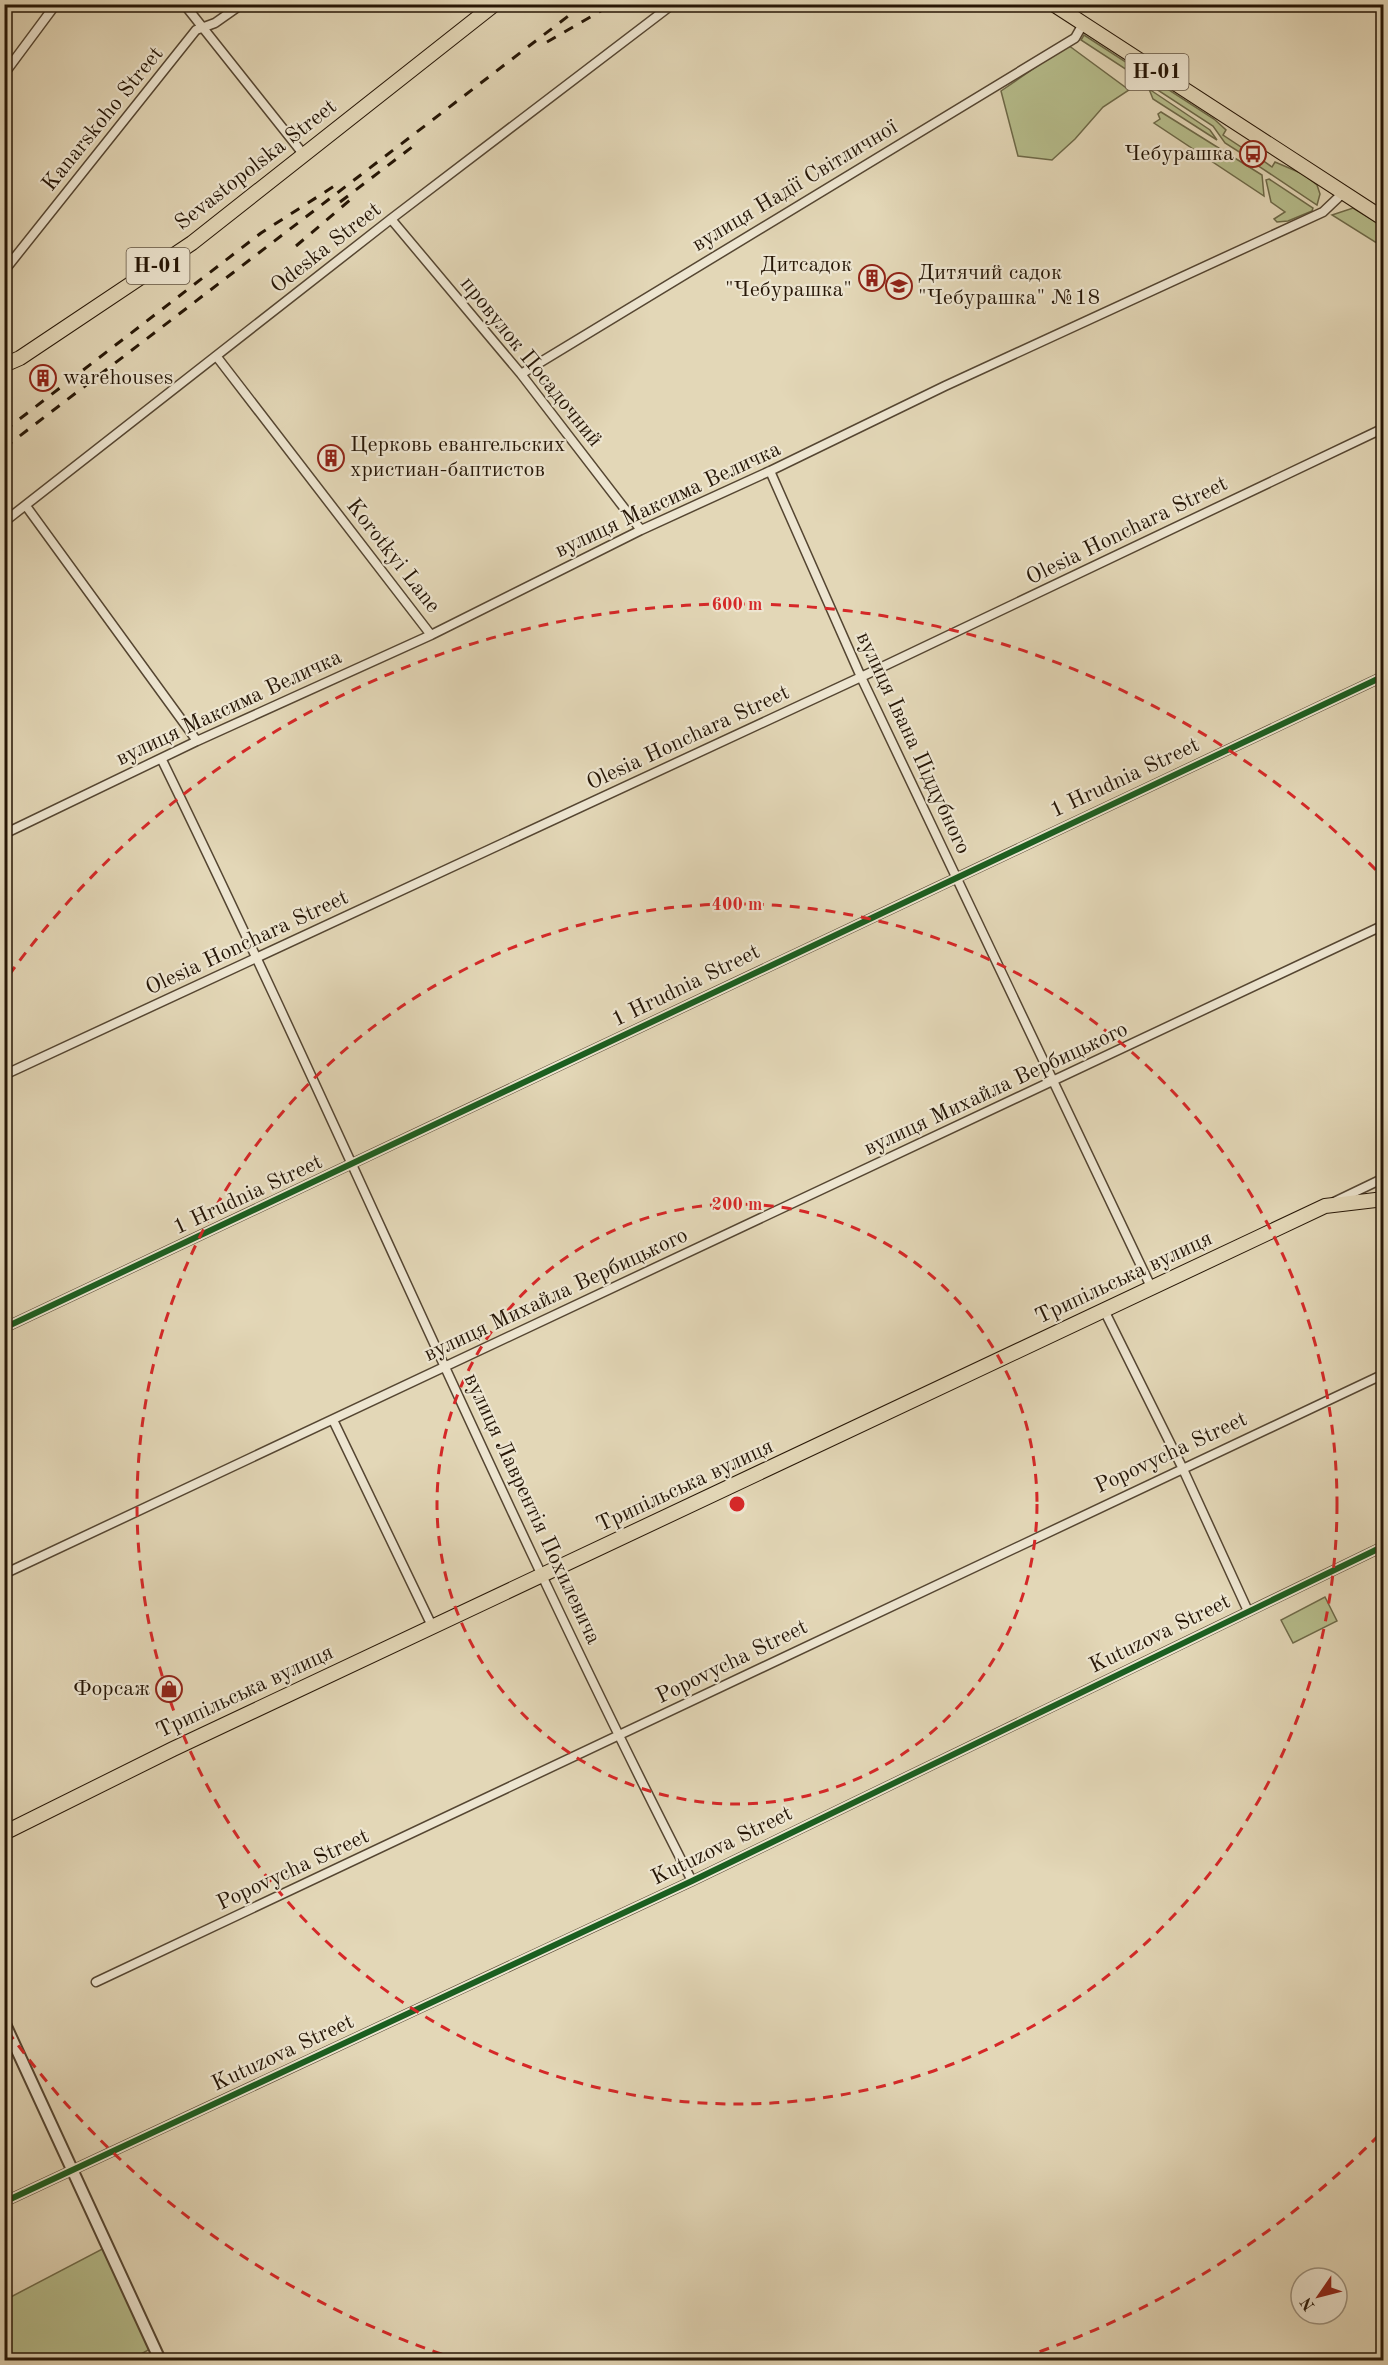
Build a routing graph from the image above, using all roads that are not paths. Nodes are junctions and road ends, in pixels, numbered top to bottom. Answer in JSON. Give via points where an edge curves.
{"nodes":[{"id":1,"x":56,"y":4,"type":"edge"},
{"id":2,"x":184,"y":4,"type":"edge"},
{"id":3,"x":242,"y":4,"type":"edge"},
{"id":4,"x":495,"y":4,"type":"edge"},
{"id":5,"x":673,"y":4,"type":"edge"},
{"id":6,"x":1053,"y":4,"type":"edge"},
{"id":7,"x":1083,"y":24,"type":"junction"},
{"id":8,"x":204,"y":28,"type":"junction"},
{"id":9,"x":4,"y":74,"type":"edge"},
{"id":10,"x":304,"y":155,"type":"junction"},
{"id":11,"x":1343,"y":193,"type":"junction"},
{"id":12,"x":391,"y":219,"type":"junction"},
{"id":13,"x":1383,"y":219,"type":"edge"},
{"id":14,"x":4,"y":271,"type":"edge"},
{"id":15,"x":217,"y":357,"type":"junction"},
{"id":16,"x":4,"y":366,"type":"edge"},
{"id":17,"x":521,"y":374,"type":"junction"},
{"id":18,"x":1383,"y":428,"type":"edge"},
{"id":19,"x":770,"y":471,"type":"junction"},
{"id":20,"x":26,"y":506,"type":"junction"},
{"id":21,"x":4,"y":522,"type":"edge"},
{"id":22,"x":641,"y":530,"type":"junction"},
{"id":23,"x":431,"y":635,"type":"junction"},
{"id":24,"x":1383,"y":676,"type":"edge"},
{"id":25,"x":861,"y":677,"type":"junction"},
{"id":26,"x":197,"y":741,"type":"junction"},
{"id":27,"x":162,"y":760,"type":"junction"},
{"id":28,"x":4,"y":834,"type":"edge"},
{"id":29,"x":956,"y":877,"type":"junction"},
{"id":30,"x":1383,"y":925,"type":"edge"},
{"id":31,"x":258,"y":957,"type":"junction"},
{"id":32,"x":4,"y":1075,"type":"edge"},
{"id":33,"x":1055,"y":1082,"type":"junction"},
{"id":34,"x":354,"y":1165,"type":"junction"},
{"id":35,"x":1383,"y":1178,"type":"edge"},
{"id":36,"x":1383,"y":1199,"type":"edge"},
{"id":37,"x":1325,"y":1206,"type":"junction"},
{"id":38,"x":1152,"y":1288,"type":"junction"},
{"id":39,"x":1104,"y":1310,"type":"junction"},
{"id":40,"x":4,"y":1328,"type":"edge"},
{"id":41,"x":446,"y":1366,"type":"junction"},
{"id":42,"x":1383,"y":1374,"type":"edge"},
{"id":43,"x":333,"y":1420,"type":"junction"},
{"id":44,"x":1182,"y":1467,"type":"junction"},
{"id":45,"x":1383,"y":1546,"type":"edge"},
{"id":46,"x":4,"y":1574,"type":"edge"},
{"id":47,"x":543,"y":1577,"type":"junction"},
{"id":48,"x":1248,"y":1611,"type":"junction"},
{"id":49,"x":433,"y":1628,"type":"junction"},
{"id":50,"x":618,"y":1737,"type":"junction"},
{"id":51,"x":4,"y":1833,"type":"edge"},
{"id":52,"x":693,"y":1881,"type":"junction"},
{"id":53,"x":96,"y":1982,"type":"dead end"},
{"id":54,"x":4,"y":2022,"type":"edge"},
{"id":55,"x":73,"y":2171,"type":"junction"},
{"id":56,"x":4,"y":2202,"type":"edge"},
{"id":57,"x":160,"y":2361,"type":"edge"}],
"edges":[{"from":1,"to":9,"type":"street"},
{"from":2,"to":8,"type":"street"},
{"from":3,"to":8,"type":"street","name":"Kanarskoho Street"},
{"from":4,"to":10,"type":"main road","name":"Sevastopolska Street","number":"Н-01"},
{"from":5,"to":12,"type":"street","name":"Odeska Street"},
{"from":6,"to":7,"type":"main road","number":"Н-01"},
{"from":7,"to":11,"type":"main road","number":"Н-01"},
{"from":7,"to":17,"type":"street","name":"вулиця Надії Світличної","via":[[1075,38]]},
{"from":8,"to":10,"type":"street"},
{"from":8,"to":14,"type":"street","name":"Kanarskoho Street","via":[[196,30]]},
{"from":10,"to":16,"type":"main road","name":"Sevastopolska Street","number":"Н-01","via":[[192,243]]},
{"from":11,"to":13,"type":"main road","number":"Н-01"},
{"from":11,"to":19,"type":"street","name":"вулиця Максима Величка","via":[[1323,212]]},
{"from":12,"to":15,"type":"street","name":"Odeska Street"},
{"from":12,"to":17,"type":"street","name":"провулок Посадочний"},
{"from":15,"to":20,"type":"street","name":"Odeska Street"},
{"from":15,"to":23,"type":"street","name":"Korotkyi Lane"},
{"from":17,"to":22,"type":"street","name":"провулок Посадочний"},
{"from":18,"to":25,"type":"street","name":"Olesia Honchara Street"},
{"from":19,"to":22,"type":"street","name":"вулиця Максима Величка"},
{"from":19,"to":25,"type":"street","name":"вулиця Івана Піддубного"},
{"from":20,"to":21,"type":"street","name":"Odeska Street"},
{"from":20,"to":26,"type":"street"},
{"from":22,"to":23,"type":"street","name":"вулиця Максима Величка"},
{"from":23,"to":26,"type":"street","name":"вулиця Максима Величка"},
{"from":24,"to":29,"type":"street","name":"1 Hrudnia Street"},
{"from":25,"to":29,"type":"street","name":"вулиця Івана Піддубного"},
{"from":25,"to":31,"type":"street","name":"Olesia Honchara Street"},
{"from":26,"to":27,"type":"street","name":"вулиця Максима Величка"},
{"from":27,"to":28,"type":"street","name":"вулиця Максима Величка"},
{"from":27,"to":31,"type":"street","name":"вулиця Лаврентія Похилевича"},
{"from":29,"to":33,"type":"street","name":"вулиця Івана Піддубного"},
{"from":29,"to":34,"type":"street","name":"1 Hrudnia Street"},
{"from":30,"to":33,"type":"street","name":"вулиця Михайла Вербицького"},
{"from":31,"to":32,"type":"street","name":"Olesia Honchara Street"},
{"from":31,"to":34,"type":"street","name":"вулиця Лаврентія Похилевича"},
{"from":33,"to":38,"type":"street","name":"вулиця Івана Піддубного"},
{"from":33,"to":41,"type":"street","name":"вулиця Михайла Вербицького"},
{"from":34,"to":40,"type":"street","name":"1 Hrudnia Street"},
{"from":34,"to":41,"type":"street","name":"вулиця Лаврентія Похилевича"},
{"from":35,"to":37,"type":"street","name":"Трипільська вулиця"},
{"from":36,"to":37,"type":"main road"},
{"from":37,"to":38,"type":"main road","name":"Трипільська вулиця"},
{"from":38,"to":39,"type":"main road","name":"Трипільська вулиця"},
{"from":39,"to":44,"type":"street"},
{"from":39,"to":47,"type":"main road","name":"Трипільська вулиця"},
{"from":41,"to":43,"type":"street","name":"вулиця Михайла Вербицького"},
{"from":41,"to":47,"type":"street","name":"вулиця Лаврентія Похилевича"},
{"from":42,"to":44,"type":"street","name":"Popovycha Street"},
{"from":43,"to":46,"type":"street","name":"вулиця Михайла Вербицького"},
{"from":43,"to":49,"type":"street"},
{"from":44,"to":48,"type":"street"},
{"from":44,"to":50,"type":"street","name":"Popovycha Street"},
{"from":45,"to":48,"type":"street","name":"Kutuzova Street"},
{"from":47,"to":49,"type":"main road","name":"Трипільська вулиця"},
{"from":47,"to":50,"type":"street","name":"вулиця Лаврентія Похилевича"},
{"from":48,"to":52,"type":"street","name":"Kutuzova Street"},
{"from":49,"to":51,"type":"main road","name":"Трипільська вулиця"},
{"from":50,"to":52,"type":"street","name":"вулиця Лаврентія Похилевича"},
{"from":50,"to":53,"type":"street","name":"Popovycha Street"},
{"from":52,"to":55,"type":"street","name":"Kutuzova Street"},
{"from":54,"to":55,"type":"street"},
{"from":55,"to":56,"type":"street","name":"Kutuzova Street"},
{"from":55,"to":57,"type":"street"}]}
